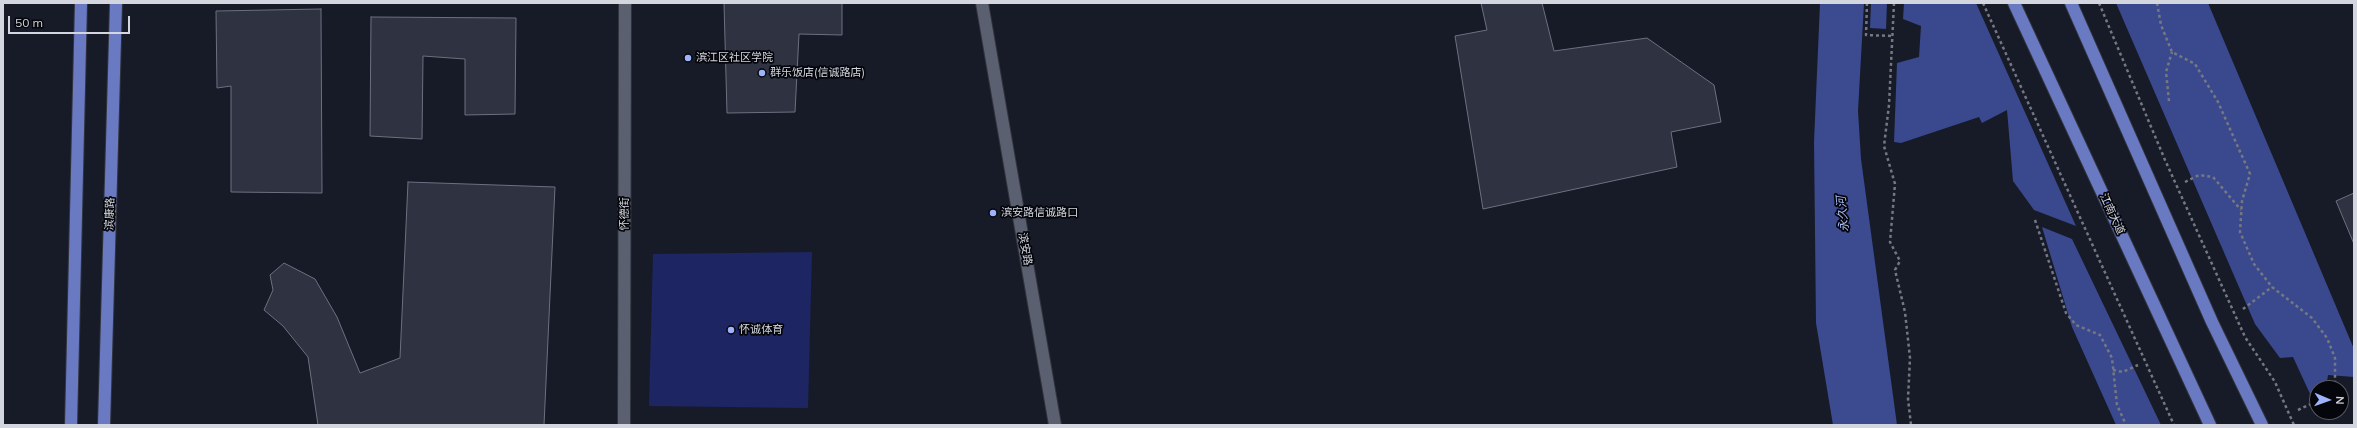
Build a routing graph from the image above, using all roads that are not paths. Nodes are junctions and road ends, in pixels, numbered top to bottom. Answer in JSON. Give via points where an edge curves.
{"nodes":[{"id":1,"x":81,"y":3,"type":"edge"},
{"id":2,"x":116,"y":3,"type":"edge"},
{"id":3,"x":625,"y":3,"type":"edge"},
{"id":4,"x":982,"y":3,"type":"edge"},
{"id":5,"x":2014,"y":3,"type":"edge"},
{"id":6,"x":2072,"y":3,"type":"edge"},
{"id":7,"x":71,"y":425,"type":"edge"},
{"id":8,"x":104,"y":425,"type":"edge"},
{"id":9,"x":624,"y":425,"type":"edge"},
{"id":10,"x":1055,"y":425,"type":"edge"},
{"id":11,"x":2210,"y":425,"type":"edge"},
{"id":12,"x":2262,"y":425,"type":"edge"}],
"edges":[{"from":1,"to":7,"type":"main road"},
{"from":2,"to":8,"type":"main road","name":"滨康路"},
{"from":3,"to":9,"type":"street","name":"怀德街"},
{"from":4,"to":10,"type":"street","name":"滨安路"},
{"from":5,"to":11,"type":"main road","name":"江南大道"},
{"from":6,"to":12,"type":"main road","via":[[2212,322]]}]}
